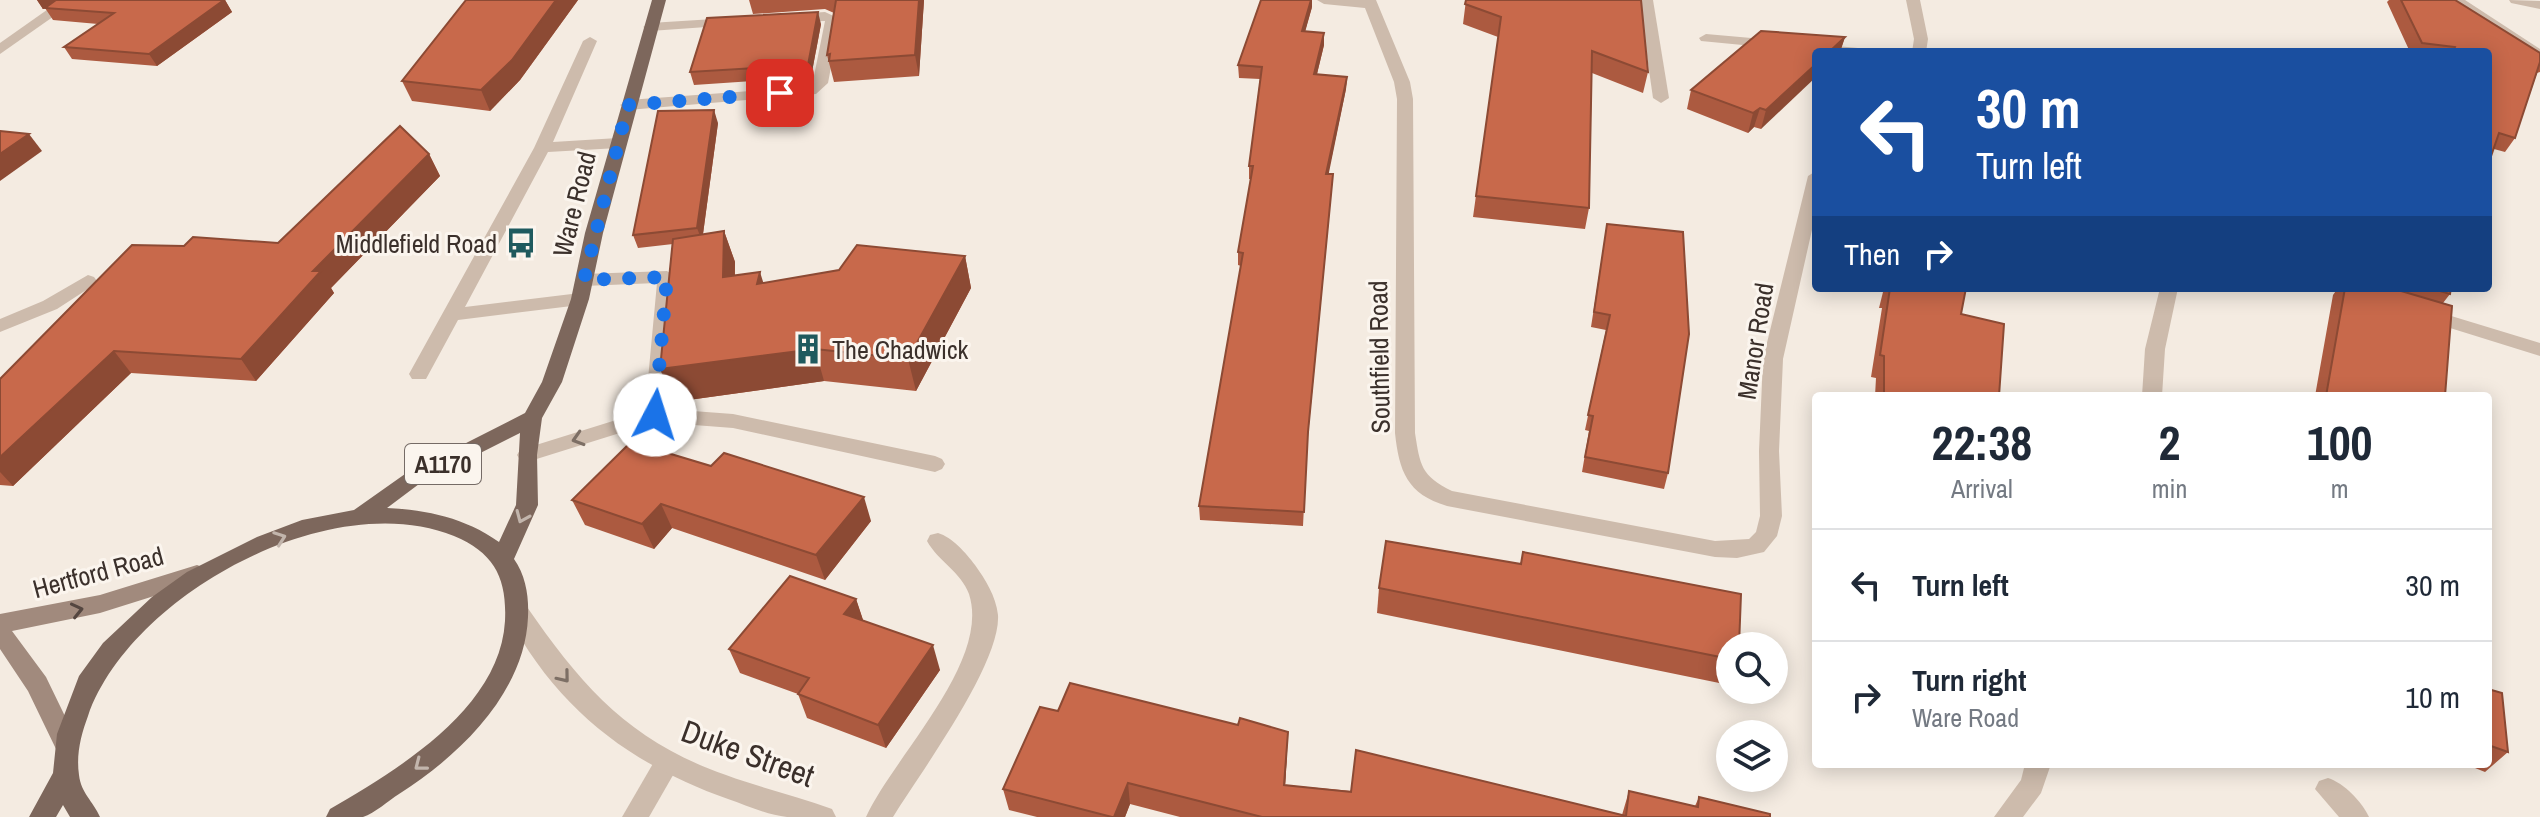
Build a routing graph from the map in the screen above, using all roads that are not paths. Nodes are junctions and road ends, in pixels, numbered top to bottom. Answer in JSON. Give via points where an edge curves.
{"nodes":[{"id":1,"x":70,"y":0,"type":"edge"},
{"id":2,"x":659,"y":0,"type":"edge"},
{"id":3,"x":1324,"y":0,"type":"edge"},
{"id":4,"x":1646,"y":0,"type":"edge"},
{"id":5,"x":1913,"y":0,"type":"edge"},
{"id":6,"x":2456,"y":0,"type":"edge"},
{"id":7,"x":2516,"y":0,"type":"edge"},
{"id":8,"x":1369,"y":2,"type":"edge"},
{"id":9,"x":2540,"y":5,"type":"edge"},
{"id":10,"x":777,"y":19,"type":"edge"},
{"id":11,"x":746,"y":21,"type":"edge"},
{"id":12,"x":650,"y":27,"type":"junction"},
{"id":13,"x":1706,"y":38,"type":"dead end"},
{"id":14,"x":590,"y":41,"type":"dead end"},
{"id":15,"x":1815,"y":48,"type":"edge"},
{"id":16,"x":1920,"y":48,"type":"edge"},
{"id":17,"x":0,"y":50,"type":"edge"},
{"id":18,"x":2540,"y":56,"type":"edge"},
{"id":19,"x":1661,"y":98,"type":"dead end"},
{"id":20,"x":628,"y":105,"type":"junction"},
{"id":21,"x":618,"y":143,"type":"junction"},
{"id":22,"x":542,"y":148,"type":"junction"},
{"id":23,"x":1812,"y":193,"type":"edge"},
{"id":24,"x":88,"y":281,"type":"dead end"},
{"id":25,"x":582,"y":289,"type":"junction"},
{"id":26,"x":2168,"y":292,"type":"edge"},
{"id":27,"x":2411,"y":310,"type":"edge"},
{"id":28,"x":454,"y":314,"type":"junction"},
{"id":29,"x":0,"y":326,"type":"edge"},
{"id":30,"x":2540,"y":350,"type":"edge"},
{"id":31,"x":419,"y":374,"type":"dead end"},
{"id":32,"x":2152,"y":392,"type":"edge"},
{"id":33,"x":655,"y":415,"type":"junction"},
{"id":34,"x":532,"y":418,"type":"junction"},
{"id":35,"x":527,"y":455,"type":"junction"},
{"id":36,"x":935,"y":464,"type":"dead end"},
{"id":37,"x":1771,"y":516,"type":"joint"},
{"id":38,"x":359,"y":517,"type":"junction"},
{"id":39,"x":938,"y":541,"type":"dead end"},
{"id":40,"x":503,"y":558,"type":"junction"},
{"id":41,"x":209,"y":570,"type":"junction"},
{"id":42,"x":519,"y":614,"type":"junction"},
{"id":43,"x":0,"y":623,"type":"edge"},
{"id":44,"x":0,"y":633,"type":"edge"},
{"id":45,"x":65,"y":741,"type":"junction"},
{"id":46,"x":667,"y":763,"type":"junction"},
{"id":47,"x":2037,"y":768,"type":"edge"},
{"id":48,"x":65,"y":776,"type":"junction"},
{"id":49,"x":2328,"y":789,"type":"dead end"},
{"id":50,"x":42,"y":817,"type":"edge"},
{"id":51,"x":87,"y":817,"type":"edge"},
{"id":52,"x":339,"y":817,"type":"edge"},
{"id":53,"x":635,"y":817,"type":"edge"},
{"id":54,"x":823,"y":817,"type":"edge"},
{"id":55,"x":879,"y":817,"type":"edge"},
{"id":56,"x":2007,"y":817,"type":"edge"},
{"id":57,"x":2356,"y":817,"type":"edge"}],
"edges":[{"from":1,"to":17,"type":"street"},
{"from":2,"to":12,"type":"main road","name":"Ware Road"},
{"from":3,"to":8,"type":"street"},
{"from":4,"to":19,"type":"street"},
{"from":5,"to":16,"type":"street"},
{"from":6,"to":18,"type":"street"},
{"from":7,"to":9,"type":"street"},
{"from":8,"to":37,"type":"street","name":"Southfield Road","via":[[1405,99],[1403,407],[1409,464],[1416,476],[1427,488],[1466,503],[1715,549],[1756,546],[1766,536]]},
{"from":10,"to":20,"type":"street","via":[[833,19],[820,83],[811,91]]},
{"from":11,"to":12,"type":"street"},
{"from":12,"to":20,"type":"main road","name":"Ware Road"},
{"from":13,"to":15,"type":"street"},
{"from":14,"to":22,"type":"street"},
{"from":20,"to":21,"type":"main road","name":"Ware Road"},
{"from":21,"to":22,"type":"street"},
{"from":21,"to":25,"type":"main road","name":"Ware Road"},
{"from":22,"to":28,"type":"street"},
{"from":23,"to":37,"type":"street","name":"Manor Road","via":[[1773,359]]},
{"from":24,"to":29,"type":"street","via":[[50,305]]},
{"from":25,"to":28,"type":"street"},
{"from":25,"to":33,"type":"street","via":[[667,277]]},
{"from":25,"to":34,"type":"main road","name":"Ware Road","via":[[552,382]]},
{"from":26,"to":32,"type":"street","via":[[2155,349]]},
{"from":27,"to":30,"type":"street"},
{"from":28,"to":31,"type":"street"},
{"from":33,"to":35,"type":"street","one_way":true},
{"from":33,"to":36,"type":"street","via":[[733,421]]},
{"from":34,"to":35,"type":"main road","name":"Ware Road"},
{"from":34,"to":38,"type":"main road","number":"A1170","via":[[412,479]]},
{"from":35,"to":40,"type":"main road","name":"Ware Road","one_way":true,"via":[[527,505]]},
{"from":38,"to":40,"type":"main road","via":[[414,518],[468,530]]},
{"from":41,"to":38,"type":"main road","one_way":true,"via":[[308,527]]},
{"from":39,"to":55,"type":"street","via":[[978,587],[986,615],[982,641],[969,673]]},
{"from":40,"to":42,"type":"main road","via":[[517,584]]},
{"from":43,"to":41,"type":"main road","name":"Hertford Road","one_way":true,"via":[[123,600]]},
{"from":41,"to":45,"type":"main road","via":[[156,607],[119,642],[89,681]]},
{"from":42,"to":46,"type":"street","name":"Duke Street","one_way":true,"via":[[594,711]]},
{"from":42,"to":52,"type":"main road","one_way":true,"via":[[513,647],[476,712],[445,746],[394,786]]},
{"from":44,"to":45,"type":"main road","via":[[40,684]]},
{"from":45,"to":48,"type":"main road"},
{"from":46,"to":53,"type":"street"},
{"from":46,"to":54,"type":"street","name":"Duke Street"},
{"from":47,"to":56,"type":"street","via":[[2032,785]]},
{"from":48,"to":50,"type":"main road"},
{"from":48,"to":51,"type":"main road"},
{"from":49,"to":57,"type":"street"}]}
